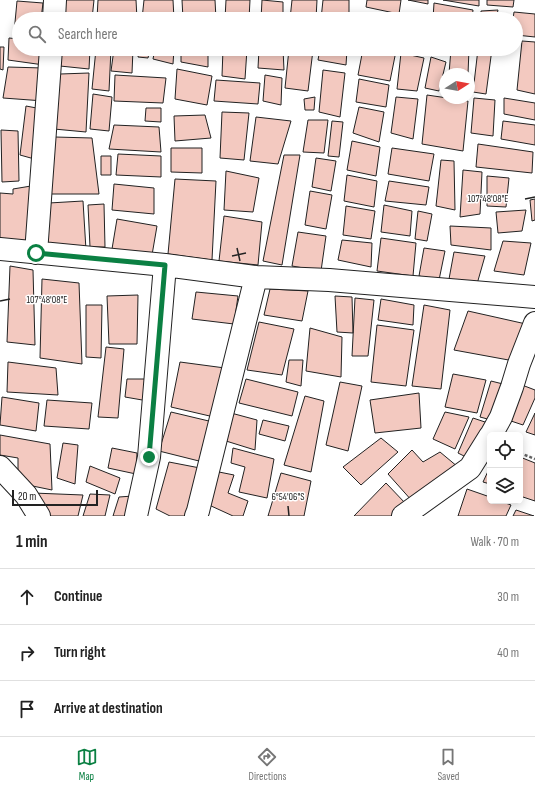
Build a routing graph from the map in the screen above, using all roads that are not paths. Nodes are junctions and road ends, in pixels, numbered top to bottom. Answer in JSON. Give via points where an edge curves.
{"nodes":[{"id":1,"x":55,"y":0,"type":"edge"},
{"id":2,"x":54,"y":12,"type":"edge"},
{"id":3,"x":50,"y":56,"type":"edge"},
{"id":4,"x":0,"y":249,"type":"edge"},
{"id":5,"x":36,"y":253,"type":"junction"},
{"id":6,"x":165,"y":265,"type":"junction"},
{"id":7,"x":256,"y":277,"type":"junction"},
{"id":8,"x":535,"y":297,"type":"edge"},
{"id":9,"x":535,"y":323,"type":"edge"},
{"id":10,"x":492,"y":432,"type":"edge"},
{"id":11,"x":487,"y":441,"type":"edge"},
{"id":12,"x":0,"y":467,"type":"edge"},
{"id":13,"x":39,"y":516,"type":"edge"},
{"id":14,"x":136,"y":516,"type":"edge"},
{"id":15,"x":196,"y":516,"type":"edge"},
{"id":16,"x":403,"y":516,"type":"edge"}],
"edges":[{"from":1,"to":2,"type":"street"},
{"from":3,"to":5,"type":"street"},
{"from":4,"to":5,"type":"street"},
{"from":5,"to":6,"type":"street"},
{"from":6,"to":7,"type":"street"},
{"from":6,"to":14,"type":"street","via":[[149,457]]},
{"from":7,"to":8,"type":"street","via":[[329,280]]},
{"from":7,"to":15,"type":"street"},
{"from":9,"to":10,"type":"street","via":[[507,402]]},
{"from":11,"to":16,"type":"street","via":[[470,468]]},
{"from":12,"to":13,"type":"street","via":[[26,496]]}]}
